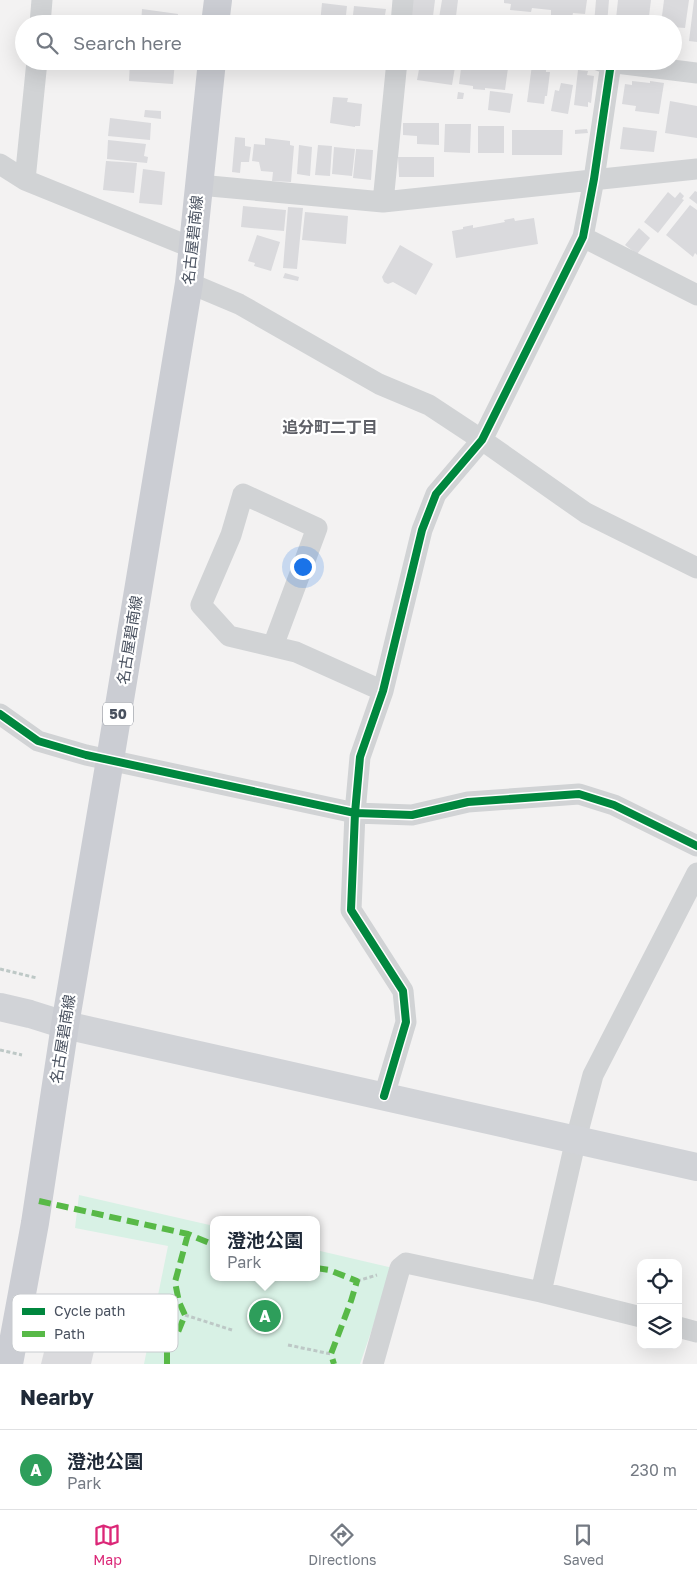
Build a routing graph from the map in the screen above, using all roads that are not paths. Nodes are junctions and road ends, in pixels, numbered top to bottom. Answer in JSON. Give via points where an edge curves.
{"nodes":[{"id":1,"x":42,"y":0,"type":"edge"},
{"id":2,"x":218,"y":0,"type":"edge"},
{"id":3,"x":403,"y":0,"type":"edge"},
{"id":4,"x":41,"y":15,"type":"edge"},
{"id":5,"x":217,"y":15,"type":"edge"},
{"id":6,"x":402,"y":15,"type":"edge"},
{"id":7,"x":35,"y":70,"type":"edge"},
{"id":8,"x":211,"y":70,"type":"edge"},
{"id":9,"x":396,"y":70,"type":"edge"},
{"id":10,"x":605,"y":70,"type":"edge"},
{"id":11,"x":672,"y":70,"type":"edge"},
{"id":12,"x":697,"y":73,"type":"edge"},
{"id":13,"x":0,"y":164,"type":"edge"},
{"id":14,"x":697,"y":169,"type":"edge"},
{"id":15,"x":594,"y":178,"type":"junction"},
{"id":16,"x":25,"y":180,"type":"junction"},
{"id":17,"x":199,"y":185,"type":"junction"},
{"id":18,"x":383,"y":202,"type":"junction"},
{"id":19,"x":583,"y":237,"type":"junction"},
{"id":20,"x":193,"y":248,"type":"junction"},
{"id":21,"x":189,"y":283,"type":"junction"},
{"id":22,"x":697,"y":295,"type":"edge"},
{"id":23,"x":482,"y":440,"type":"junction"},
{"id":24,"x":697,"y":568,"type":"edge"},
{"id":25,"x":273,"y":646,"type":"junction"},
{"id":26,"x":383,"y":691,"type":"junction"},
{"id":27,"x":0,"y":714,"type":"edge"},
{"id":28,"x":110,"y":760,"type":"junction"},
{"id":29,"x":354,"y":813,"type":"junction"},
{"id":30,"x":697,"y":846,"type":"edge"},
{"id":31,"x":697,"y":873,"type":"edge"},
{"id":32,"x":0,"y":1007,"type":"edge"},
{"id":33,"x":65,"y":1025,"type":"junction"},
{"id":34,"x":384,"y":1096,"type":"junction"},
{"id":35,"x":576,"y":1139,"type":"junction"},
{"id":36,"x":697,"y":1167,"type":"edge"},
{"id":37,"x":541,"y":1292,"type":"junction"},
{"id":38,"x":22,"y":1294,"type":"edge"},
{"id":39,"x":637,"y":1316,"type":"edge"},
{"id":40,"x":682,"y":1328,"type":"edge"},
{"id":41,"x":697,"y":1332,"type":"edge"},
{"id":42,"x":12,"y":1348,"type":"edge"},
{"id":43,"x":9,"y":1364,"type":"edge"},
{"id":44,"x":372,"y":1364,"type":"edge"}],
"edges":[{"from":1,"to":4,"type":"street"},
{"from":2,"to":5,"type":"main road"},
{"from":3,"to":6,"type":"street"},
{"from":7,"to":16,"type":"street"},
{"from":8,"to":17,"type":"main road","name":"名古屋碧南線","number":"50"},
{"from":9,"to":18,"type":"street"},
{"from":10,"to":15,"type":"street"},
{"from":11,"to":12,"type":"street"},
{"from":13,"to":16,"type":"street"},
{"from":14,"to":15,"type":"street"},
{"from":15,"to":18,"type":"street"},
{"from":15,"to":19,"type":"street"},
{"from":16,"to":20,"type":"street"},
{"from":17,"to":18,"type":"street"},
{"from":17,"to":20,"type":"main road","name":"名古屋碧南線","number":"50"},
{"from":19,"to":22,"type":"street"},
{"from":19,"to":23,"type":"street"},
{"from":20,"to":21,"type":"main road","name":"名古屋碧南線","number":"50"},
{"from":21,"to":23,"type":"street","via":[[239,304],[379,384],[429,405]]},
{"from":21,"to":28,"type":"main road","name":"名古屋碧南線","number":"50"},
{"from":23,"to":24,"type":"street","via":[[586,513]]},
{"from":23,"to":26,"type":"street","via":[[436,494],[422,530]]},
{"from":25,"to":25,"type":"street","via":[[229,636],[201,605],[243,494],[316,528]]},
{"from":25,"to":26,"type":"street","via":[[296,652]]},
{"from":26,"to":29,"type":"street","via":[[360,756]]},
{"from":27,"to":28,"type":"street","via":[[38,741]]},
{"from":28,"to":29,"type":"street"},
{"from":28,"to":33,"type":"main road","name":"名古屋碧南線","number":"50"},
{"from":29,"to":30,"type":"street","via":[[412,815],[468,802],[579,794],[614,805]]},
{"from":29,"to":34,"type":"street","via":[[352,910],[403,991],[406,1022]]},
{"from":31,"to":35,"type":"street","via":[[593,1075]]},
{"from":32,"to":33,"type":"street"},
{"from":33,"to":34,"type":"street"},
{"from":33,"to":38,"type":"main road","name":"名古屋碧南線","number":"50"},
{"from":34,"to":35,"type":"street"},
{"from":35,"to":36,"type":"street"},
{"from":35,"to":37,"type":"street"},
{"from":37,"to":39,"type":"street"},
{"from":37,"to":44,"type":"street","via":[[406,1263],[400,1268]]},
{"from":40,"to":41,"type":"street"},
{"from":42,"to":43,"type":"main road","name":"名古屋碧南線","number":"50"}]}
